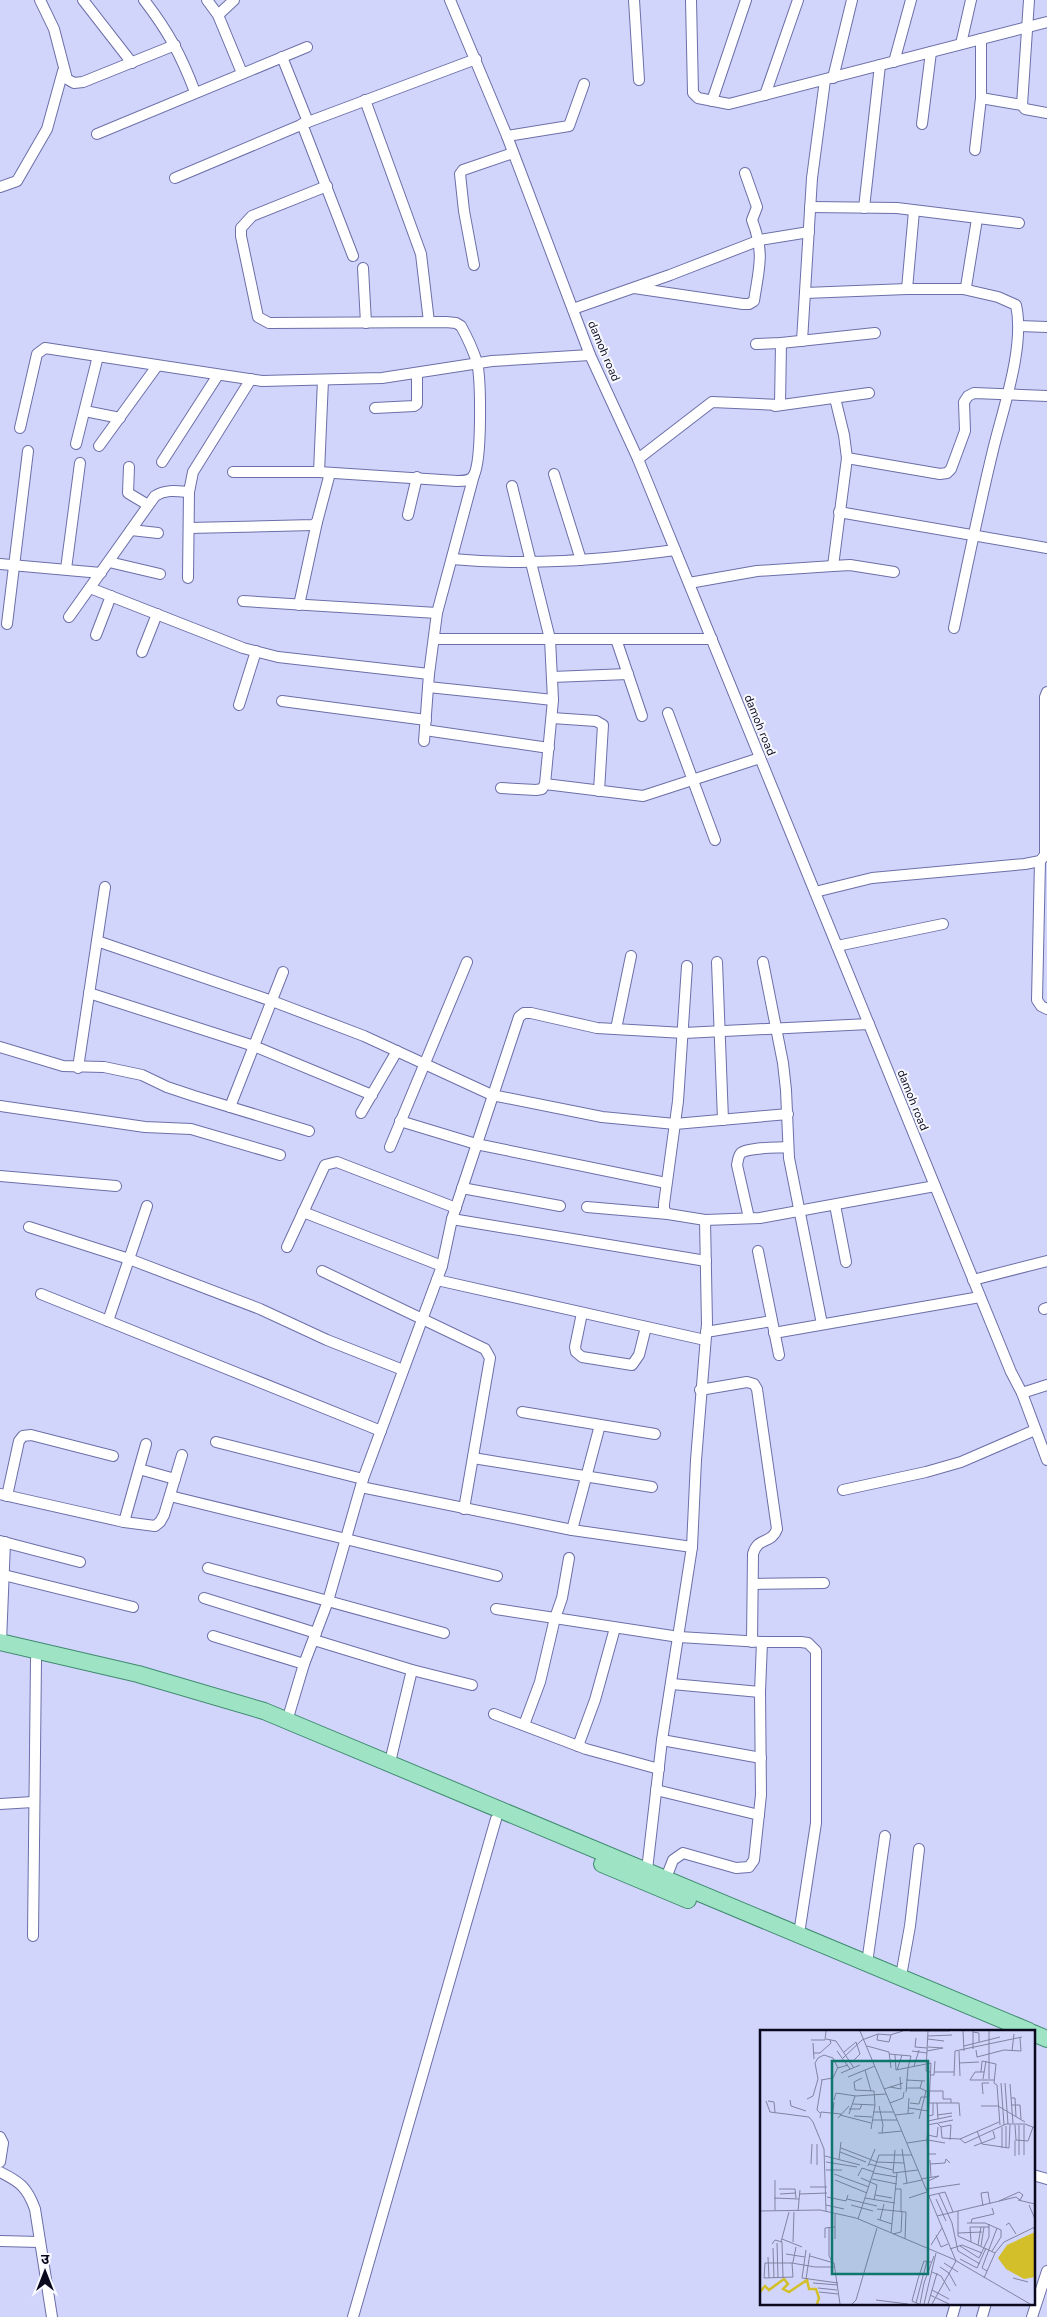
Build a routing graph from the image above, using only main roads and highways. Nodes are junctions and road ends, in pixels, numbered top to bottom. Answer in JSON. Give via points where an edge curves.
{"nodes":[{"id":1,"x":0,"y":1645,"type":"edge"},
{"id":2,"x":1000,"y":2030,"type":"edge"},
{"id":3,"x":1027,"y":2030,"type":"edge"},
{"id":4,"x":1034,"y":2033,"type":"edge"},
{"id":5,"x":1047,"y":2039,"type":"edge"},
{"id":6,"x":1034,"y":2044,"type":"edge"},
{"id":7,"x":1047,"y":2050,"type":"edge"}],
"edges":[{"from":1,"to":2,"type":"main road","via":[[36,1659],[175,1695],[257,1721]]},
{"from":1,"to":3,"type":"main road","via":[[146,1676],[228,1699],[287,1721]]},
{"from":4,"to":5,"type":"main road"},
{"from":6,"to":7,"type":"main road"}]}
